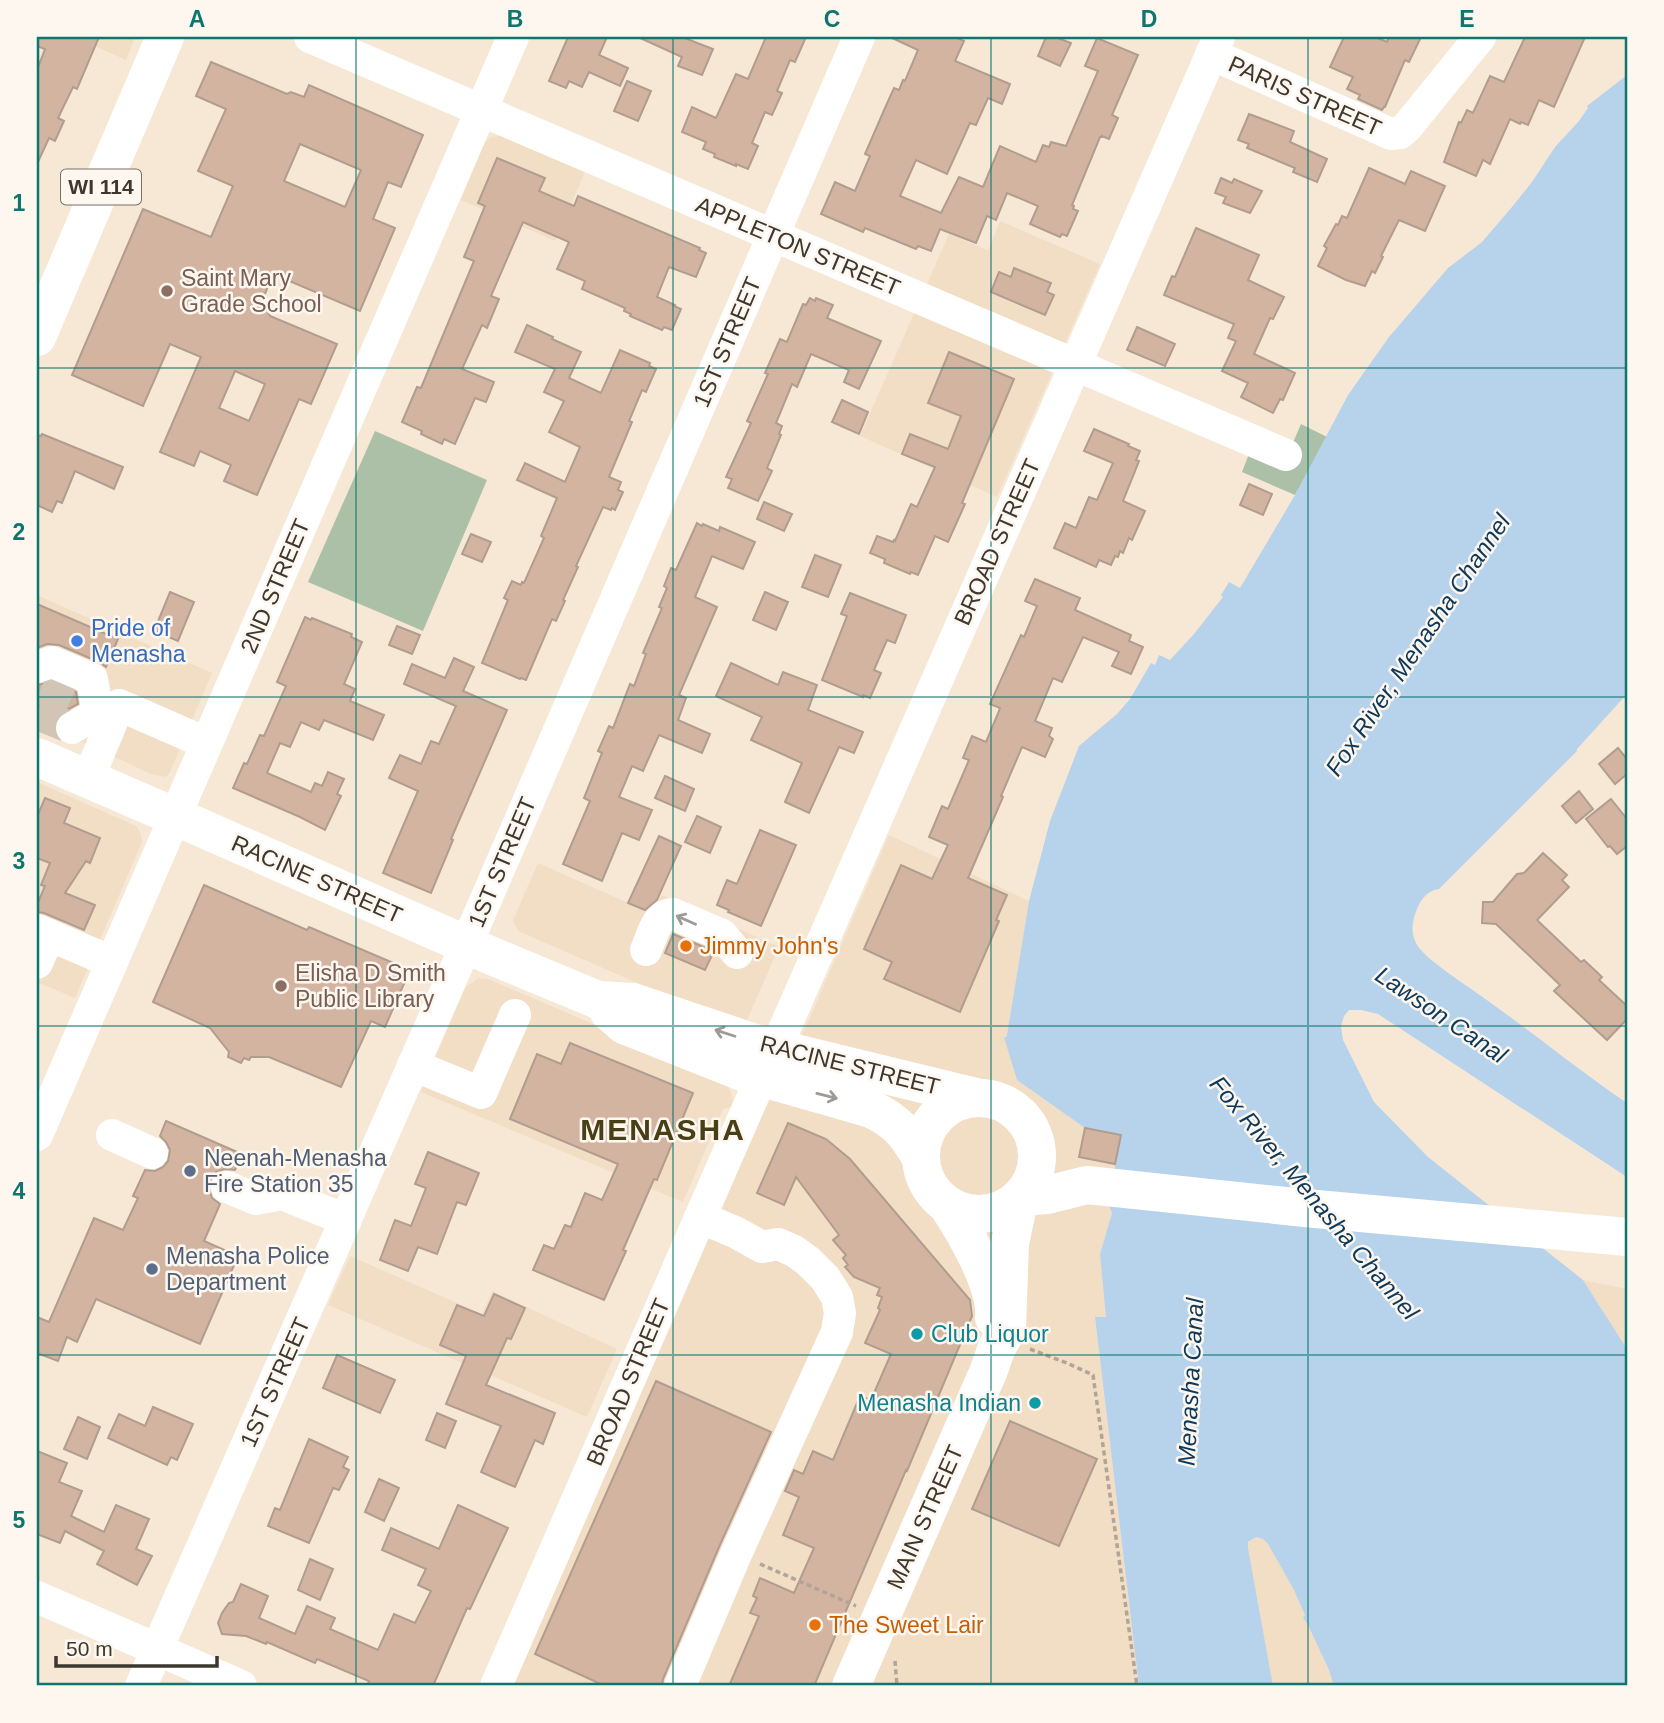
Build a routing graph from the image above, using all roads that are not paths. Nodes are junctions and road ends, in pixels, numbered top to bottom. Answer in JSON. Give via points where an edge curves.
{"nodes":[{"id":1,"x":165,"y":37,"type":"edge"},
{"id":2,"x":310,"y":37,"type":"edge"},
{"id":3,"x":513,"y":37,"type":"edge"},
{"id":4,"x":859,"y":37,"type":"edge"},
{"id":5,"x":1480,"y":37,"type":"edge"},
{"id":6,"x":1215,"y":45,"type":"edge"},
{"id":7,"x":481,"y":110,"type":"junction"},
{"id":8,"x":773,"y":235,"type":"junction"},
{"id":9,"x":37,"y":337,"type":"edge"},
{"id":10,"x":1075,"y":364,"type":"junction"},
{"id":11,"x":1286,"y":454,"type":"dead end"},
{"id":12,"x":38,"y":680,"type":"edge"},
{"id":13,"x":91,"y":716,"type":"junction"},
{"id":14,"x":206,"y":743,"type":"junction"},
{"id":15,"x":38,"y":762,"type":"edge"},
{"id":16,"x":88,"y":779,"type":"junction"},
{"id":17,"x":175,"y":816,"type":"junction"},
{"id":18,"x":41,"y":942,"type":"edge"},
{"id":19,"x":467,"y":945,"type":"junction"},
{"id":20,"x":646,"y":950,"type":"dead end"},
{"id":21,"x":737,"y":953,"type":"dead end"},
{"id":22,"x":112,"y":962,"type":"junction"},
{"id":23,"x":515,"y":1015,"type":"dead end"},
{"id":24,"x":768,"y":1063,"type":"junction"},
{"id":25,"x":414,"y":1065,"type":"junction"},
{"id":26,"x":981,"y":1098,"type":"junction"},
{"id":27,"x":37,"y":1135,"type":"edge"},
{"id":28,"x":112,"y":1135,"type":"dead end"},
{"id":29,"x":1035,"y":1144,"type":"junction"},
{"id":30,"x":152,"y":1153,"type":"dead end"},
{"id":31,"x":921,"y":1158,"type":"junction"},
{"id":32,"x":1087,"y":1185,"type":"junction"},
{"id":33,"x":227,"y":1187,"type":"dead end"},
{"id":34,"x":1020,"y":1198,"type":"junction"},
{"id":35,"x":948,"y":1206,"type":"junction"},
{"id":36,"x":700,"y":1217,"type":"junction"},
{"id":37,"x":346,"y":1220,"type":"junction"},
{"id":38,"x":1627,"y":1237,"type":"edge"},
{"id":39,"x":1010,"y":1347,"type":"junction"},
{"id":40,"x":37,"y":1597,"type":"edge"},
{"id":41,"x":157,"y":1650,"type":"junction"},
{"id":42,"x":141,"y":1686,"type":"edge"},
{"id":43,"x":241,"y":1686,"type":"edge"},
{"id":44,"x":496,"y":1686,"type":"edge"},
{"id":45,"x":680,"y":1686,"type":"edge"},
{"id":46,"x":851,"y":1686,"type":"edge"}],
"edges":[{"from":1,"to":9,"type":"main road","number":"WI 114"},
{"from":2,"to":7,"type":"street","name":"APPLETON STREET"},
{"from":3,"to":7,"type":"street","name":"2ND STREET"},
{"from":4,"to":8,"type":"street","name":"1ST STREET"},
{"from":5,"to":6,"type":"street","name":"PARIS STREET","via":[[1407,127],[1391,134]]},
{"from":6,"to":10,"type":"street","name":"BROAD STREET"},
{"from":7,"to":8,"type":"street","name":"APPLETON STREET"},
{"from":7,"to":14,"type":"street","name":"2ND STREET"},
{"from":8,"to":10,"type":"street","name":"APPLETON STREET"},
{"from":8,"to":19,"type":"street","name":"1ST STREET"},
{"from":10,"to":11,"type":"street","name":"APPLETON STREET"},
{"from":10,"to":24,"type":"street","name":"BROAD STREET"},
{"from":12,"to":13,"type":"street","via":[[52,662],[92,678]]},
{"from":13,"to":14,"type":"street","via":[[118,705]]},
{"from":13,"to":16,"type":"street"},
{"from":14,"to":17,"type":"street","name":"2ND STREET"},
{"from":15,"to":16,"type":"main road","name":"RACINE STREET"},
{"from":16,"to":17,"type":"main road","name":"RACINE STREET"},
{"from":17,"to":19,"type":"main road","name":"RACINE STREET"},
{"from":17,"to":22,"type":"street","name":"2ND STREET"},
{"from":18,"to":22,"type":"street"},
{"from":19,"to":24,"type":"main road","name":"RACINE STREET","via":[[598,1000],[633,1002]]},
{"from":19,"to":25,"type":"street","name":"1ST STREET"},
{"from":21,"to":20,"type":"street","one_way":true,"via":[[722,936],[673,914],[660,919]]},
{"from":22,"to":27,"type":"street","name":"2ND STREET"},
{"from":23,"to":25,"type":"street","via":[[481,1093]]},
{"from":24,"to":26,"type":"main road","name":"RACINE STREET"},
{"from":24,"to":31,"type":"main road","name":"RACINE STREET","one_way":true,"via":[[886,1116]]},
{"from":24,"to":36,"type":"street","name":"BROAD STREET"},
{"from":25,"to":37,"type":"street","name":"1ST STREET"},
{"from":26,"to":29,"type":"main road","via":[[1016,1111]]},
{"from":26,"to":31,"type":"main road","via":[[945,1109],[923,1140]]},
{"from":28,"to":30,"type":"street"},
{"from":29,"to":32,"type":"main road"},
{"from":29,"to":34,"type":"main road","via":[[1036,1166]]},
{"from":31,"to":35,"type":"main road","via":[[925,1177]]},
{"from":32,"to":34,"type":"main road"},
{"from":32,"to":38,"type":"main road"},
{"from":33,"to":37,"type":"street","via":[[256,1199],[282,1194]]},
{"from":34,"to":35,"type":"main road","via":[[985,1214]]},
{"from":34,"to":39,"type":"main road","name":"MAIN STREET","via":[[1010,1243]]},
{"from":35,"to":39,"type":"main road","name":"MAIN STREET","via":[[991,1291],[993,1331]]},
{"from":36,"to":44,"type":"street","name":"BROAD STREET"},
{"from":36,"to":45,"type":"street","via":[[762,1247],[778,1244],[794,1251],[825,1278],[841,1313],[837,1332]]},
{"from":37,"to":41,"type":"street","name":"1ST STREET"},
{"from":39,"to":46,"type":"main road","name":"MAIN STREET","via":[[989,1370]]},
{"from":40,"to":41,"type":"street"},
{"from":41,"to":42,"type":"street","name":"1ST STREET"},
{"from":41,"to":43,"type":"street"}]}
